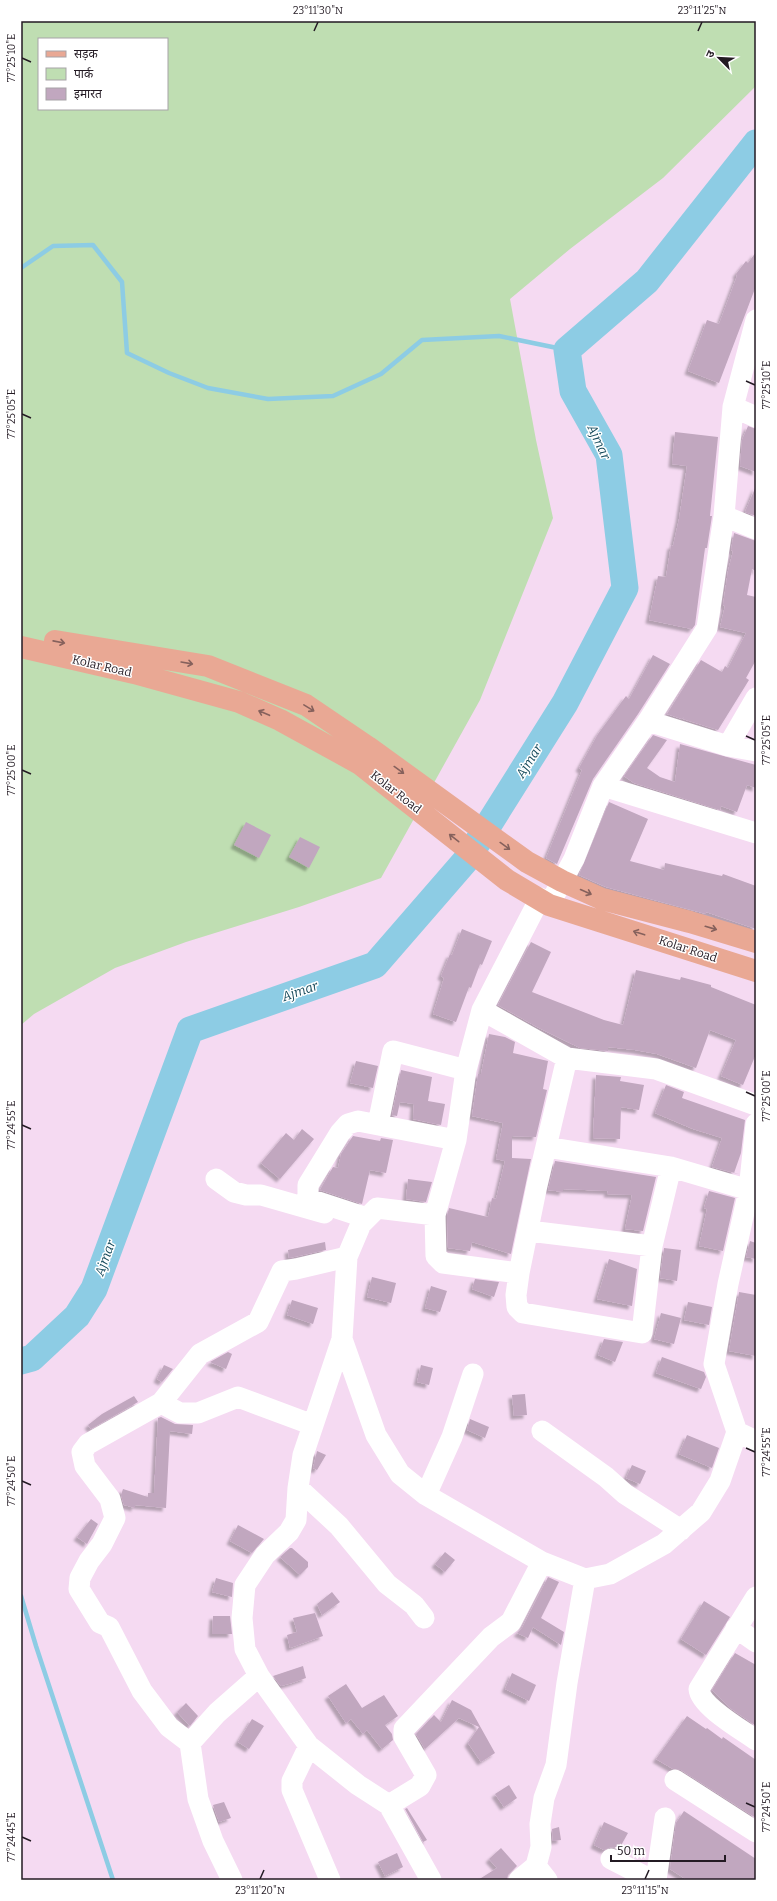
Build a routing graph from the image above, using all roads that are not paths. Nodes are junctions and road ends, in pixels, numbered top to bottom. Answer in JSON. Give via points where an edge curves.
{"nodes":[{"id":1,"x":756,"y":320,"type":"edge"},
{"id":2,"x":733,"y":407,"type":"junction"},
{"id":3,"x":756,"y":417,"type":"edge"},
{"id":4,"x":724,"y":516,"type":"junction"},
{"id":5,"x":756,"y":529,"type":"edge"},
{"id":6,"x":21,"y":633,"type":"edge"},
{"id":7,"x":21,"y":647,"type":"edge"},
{"id":8,"x":756,"y":698,"type":"edge"},
{"id":9,"x":648,"y":721,"type":"junction"},
{"id":10,"x":728,"y":746,"type":"junction"},
{"id":11,"x":756,"y":750,"type":"edge"},
{"id":12,"x":364,"y":756,"type":"junction"},
{"id":13,"x":602,"y":786,"type":"junction"},
{"id":14,"x":756,"y":833,"type":"edge"},
{"id":15,"x":562,"y":881,"type":"junction"},
{"id":16,"x":545,"y":901,"type":"junction"},
{"id":17,"x":756,"y":942,"type":"edge"},
{"id":18,"x":756,"y":971,"type":"edge"},
{"id":19,"x":482,"y":1010,"type":"junction"},
{"id":20,"x":567,"y":1058,"type":"junction"},
{"id":21,"x":466,"y":1070,"type":"junction"},
{"id":22,"x":756,"y":1105,"type":"edge"},
{"id":23,"x":378,"y":1124,"type":"junction"},
{"id":24,"x":756,"y":1124,"type":"edge"},
{"id":25,"x":456,"y":1140,"type":"junction"},
{"id":26,"x":546,"y":1147,"type":"junction"},
{"id":27,"x":671,"y":1168,"type":"junction"},
{"id":28,"x":216,"y":1178,"type":"dead end"},
{"id":29,"x":749,"y":1190,"type":"junction"},
{"id":30,"x":435,"y":1216,"type":"junction"},
{"id":31,"x":364,"y":1221,"type":"junction"},
{"id":32,"x":529,"y":1231,"type":"junction"},
{"id":33,"x":652,"y":1246,"type":"junction"},
{"id":34,"x":347,"y":1257,"type":"junction"},
{"id":35,"x":519,"y":1273,"type":"junction"},
{"id":36,"x":342,"y":1339,"type":"junction"},
{"id":37,"x":473,"y":1374,"type":"dead end"},
{"id":38,"x":161,"y":1403,"type":"junction"},
{"id":39,"x":312,"y":1425,"type":"junction"},
{"id":40,"x":542,"y":1431,"type":"dead end"},
{"id":41,"x":737,"y":1432,"type":"junction"},
{"id":42,"x":756,"y":1441,"type":"edge"},
{"id":43,"x":298,"y":1488,"type":"junction"},
{"id":44,"x":426,"y":1495,"type":"junction"},
{"id":45,"x":681,"y":1530,"type":"junction"},
{"id":46,"x":542,"y":1562,"type":"junction"},
{"id":47,"x":585,"y":1579,"type":"junction"},
{"id":48,"x":756,"y":1597,"type":"edge"},
{"id":49,"x":424,"y":1618,"type":"dead end"},
{"id":50,"x":736,"y":1628,"type":"junction"},
{"id":51,"x":756,"y":1642,"type":"edge"},
{"id":52,"x":259,"y":1676,"type":"junction"},
{"id":53,"x":756,"y":1740,"type":"edge"},
{"id":54,"x":190,"y":1743,"type":"junction"},
{"id":55,"x":309,"y":1746,"type":"junction"},
{"id":56,"x":675,"y":1780,"type":"dead end"},
{"id":57,"x":389,"y":1805,"type":"junction"},
{"id":58,"x":665,"y":1818,"type":"dead end"},
{"id":59,"x":756,"y":1832,"type":"edge"},
{"id":60,"x":611,"y":1859,"type":"dead end"},
{"id":61,"x":542,"y":1873,"type":"edge"},
{"id":62,"x":232,"y":1880,"type":"edge"},
{"id":63,"x":330,"y":1880,"type":"edge"},
{"id":64,"x":431,"y":1880,"type":"edge"},
{"id":65,"x":519,"y":1880,"type":"edge"},
{"id":66,"x":652,"y":1880,"type":"edge"},
{"id":67,"x":656,"y":1880,"type":"edge"}],
"edges":[{"from":1,"to":2,"type":"street"},
{"from":2,"to":3,"type":"street"},
{"from":2,"to":4,"type":"street"},
{"from":4,"to":5,"type":"street"},
{"from":4,"to":9,"type":"street","via":[[707,628]]},
{"from":6,"to":12,"type":"main road","name":"Kolar Road","one_way":true,"via":[[208,666],[306,705]]},
{"from":12,"to":7,"type":"main road","name":"Kolar Road","one_way":true,"via":[[239,702],[134,673]]},
{"from":8,"to":10,"type":"street"},
{"from":9,"to":10,"type":"street"},
{"from":9,"to":13,"type":"street"},
{"from":10,"to":11,"type":"street"},
{"from":12,"to":15,"type":"main road","name":"Kolar Road","one_way":true,"via":[[527,862]]},
{"from":16,"to":12,"type":"main road","name":"Kolar Road","one_way":true,"via":[[507,880]]},
{"from":13,"to":14,"type":"street"},
{"from":13,"to":15,"type":"street","via":[[574,859]]},
{"from":15,"to":16,"type":"street"},
{"from":15,"to":17,"type":"main road","name":"Kolar Road","one_way":true,"via":[[602,899]]},
{"from":18,"to":16,"type":"main road","name":"Kolar Road","one_way":true},
{"from":16,"to":19,"type":"street"},
{"from":19,"to":20,"type":"street"},
{"from":19,"to":21,"type":"street"},
{"from":20,"to":22,"type":"street","via":[[656,1069]]},
{"from":20,"to":26,"type":"street"},
{"from":21,"to":23,"type":"street","via":[[393,1051]]},
{"from":21,"to":25,"type":"street"},
{"from":23,"to":25,"type":"street"},
{"from":23,"to":31,"type":"street","via":[[358,1121],[348,1124],[308,1185],[308,1195],[312,1200]]},
{"from":24,"to":29,"type":"street"},
{"from":25,"to":30,"type":"street"},
{"from":26,"to":27,"type":"street"},
{"from":26,"to":32,"type":"street"},
{"from":27,"to":29,"type":"street"},
{"from":27,"to":33,"type":"street"},
{"from":28,"to":31,"type":"street","via":[[234,1192],[261,1195]]},
{"from":29,"to":41,"type":"street","via":[[728,1284],[714,1364]]},
{"from":30,"to":31,"type":"street","via":[[377,1208]]},
{"from":30,"to":35,"type":"street","via":[[438,1260],[443,1263]]},
{"from":31,"to":34,"type":"street"},
{"from":32,"to":33,"type":"street"},
{"from":32,"to":35,"type":"street"},
{"from":33,"to":35,"type":"street","via":[[642,1333],[523,1313],[517,1307]]},
{"from":34,"to":36,"type":"street"},
{"from":34,"to":38,"type":"street","via":[[282,1271],[258,1322],[200,1354]]},
{"from":36,"to":39,"type":"street"},
{"from":36,"to":44,"type":"street","via":[[376,1434],[400,1474]]},
{"from":37,"to":44,"type":"street","via":[[452,1437]]},
{"from":38,"to":39,"type":"street","via":[[180,1413],[198,1412],[238,1397]]},
{"from":38,"to":54,"type":"street","via":[[88,1444],[82,1452],[85,1466],[110,1499],[114,1518],[102,1544],[88,1561],[80,1578],[79,1589],[100,1623],[110,1627],[142,1691],[169,1727]]},
{"from":39,"to":43,"type":"street","via":[[303,1455]]},
{"from":40,"to":45,"type":"street","via":[[606,1477],[625,1494]]},
{"from":41,"to":42,"type":"street"},
{"from":41,"to":45,"type":"street","via":[[720,1481],[701,1512]]},
{"from":43,"to":49,"type":"street","via":[[339,1526],[387,1584],[414,1605]]},
{"from":43,"to":52,"type":"street","via":[[296,1520],[289,1532],[265,1555],[245,1585],[242,1618],[245,1650]]},
{"from":44,"to":46,"type":"street"},
{"from":45,"to":47,"type":"street","via":[[664,1544],[610,1574]]},
{"from":46,"to":47,"type":"street"},
{"from":46,"to":57,"type":"street","via":[[511,1622],[490,1637],[404,1729],[404,1737],[426,1775],[420,1786]]},
{"from":47,"to":61,"type":"street","via":[[556,1765],[544,1798],[540,1824]]},
{"from":48,"to":50,"type":"street"},
{"from":50,"to":51,"type":"street"},
{"from":50,"to":53,"type":"street","via":[[701,1684],[699,1694],[710,1707]]},
{"from":52,"to":54,"type":"street","via":[[217,1712]]},
{"from":52,"to":55,"type":"street"},
{"from":54,"to":62,"type":"street","via":[[198,1799],[213,1841]]},
{"from":55,"to":57,"type":"street","via":[[358,1785]]},
{"from":55,"to":63,"type":"street","via":[[292,1781],[292,1790]]},
{"from":56,"to":59,"type":"street"},
{"from":57,"to":64,"type":"street"},
{"from":58,"to":67,"type":"street"},
{"from":60,"to":66,"type":"street"},
{"from":61,"to":65,"type":"street"}]}
